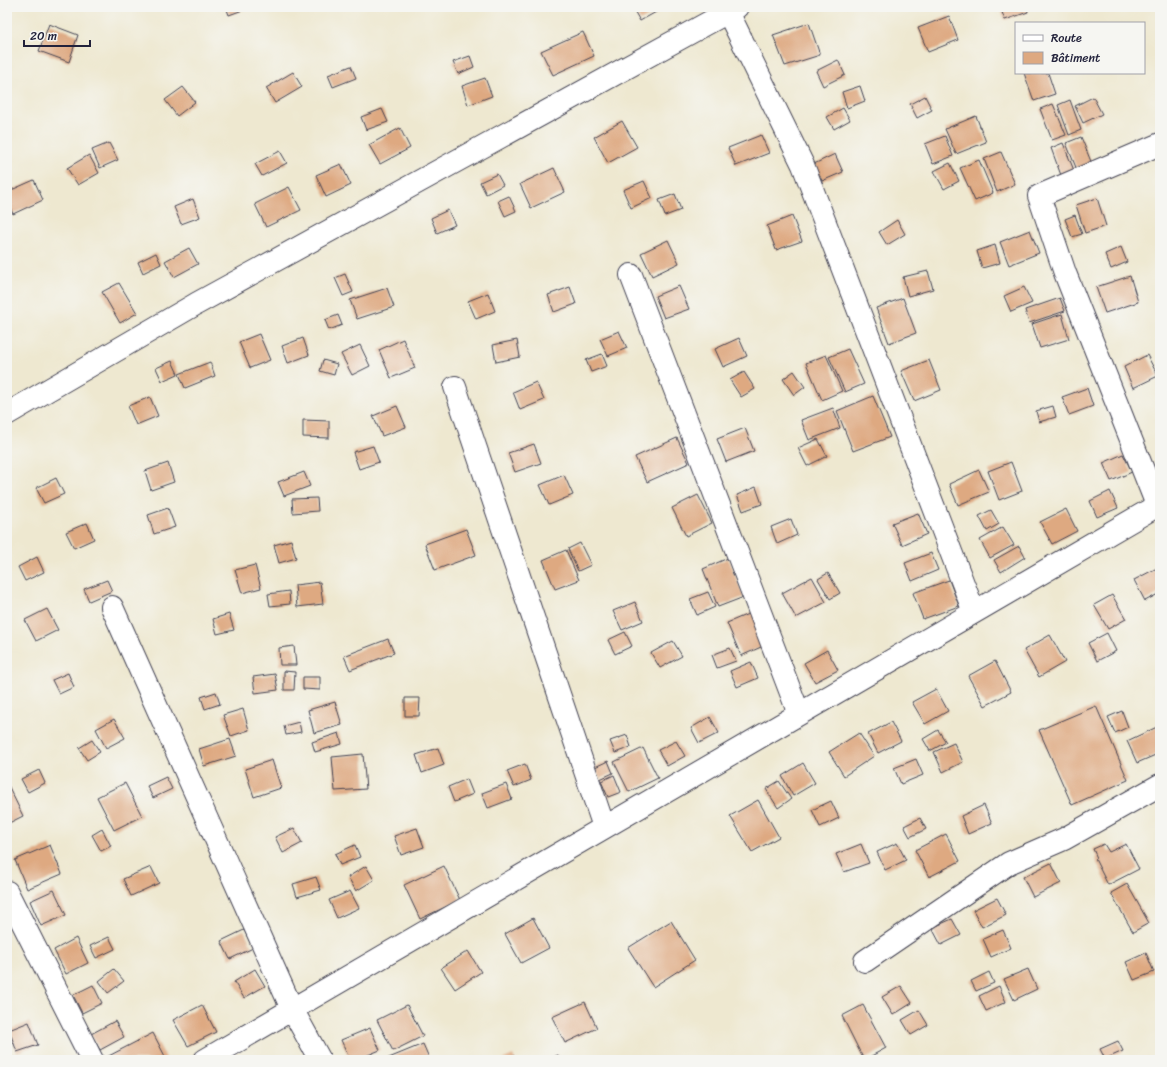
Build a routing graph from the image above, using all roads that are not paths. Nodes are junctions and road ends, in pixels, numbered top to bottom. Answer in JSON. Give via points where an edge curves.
{"nodes":[{"id":1,"x":733,"y":9,"type":"edge"},
{"id":2,"x":1160,"y":144,"type":"edge"},
{"id":3,"x":631,"y":275,"type":"dead end"},
{"id":4,"x":455,"y":387,"type":"dead end"},
{"id":5,"x":7,"y":414,"type":"edge"},
{"id":6,"x":1159,"y":504,"type":"edge"},
{"id":7,"x":112,"y":607,"type":"dead end"},
{"id":8,"x":974,"y":612,"type":"junction"},
{"id":9,"x":799,"y":714,"type":"junction"},
{"id":10,"x":1160,"y":785,"type":"edge"},
{"id":11,"x":604,"y":827,"type":"junction"},
{"id":12,"x":7,"y":892,"type":"edge"},
{"id":13,"x":865,"y":961,"type":"dead end"},
{"id":14,"x":292,"y":1010,"type":"junction"},
{"id":15,"x":92,"y":1060,"type":"edge"},
{"id":16,"x":205,"y":1060,"type":"edge"},
{"id":17,"x":320,"y":1060,"type":"edge"}],
"edges":[{"from":1,"to":5,"type":"street","via":[[196,304]]},
{"from":1,"to":8,"type":"street","via":[[803,165]]},
{"from":2,"to":6,"type":"street","via":[[1039,196],[1065,273]]},
{"from":3,"to":9,"type":"street"},
{"from":4,"to":11,"type":"street"},
{"from":6,"to":8,"type":"street"},
{"from":7,"to":14,"type":"street"},
{"from":8,"to":9,"type":"street"},
{"from":9,"to":11,"type":"street"},
{"from":10,"to":13,"type":"street","via":[[1064,839],[1010,863]]},
{"from":11,"to":14,"type":"street"},
{"from":12,"to":15,"type":"street"},
{"from":14,"to":16,"type":"street"},
{"from":14,"to":17,"type":"street"}]}
